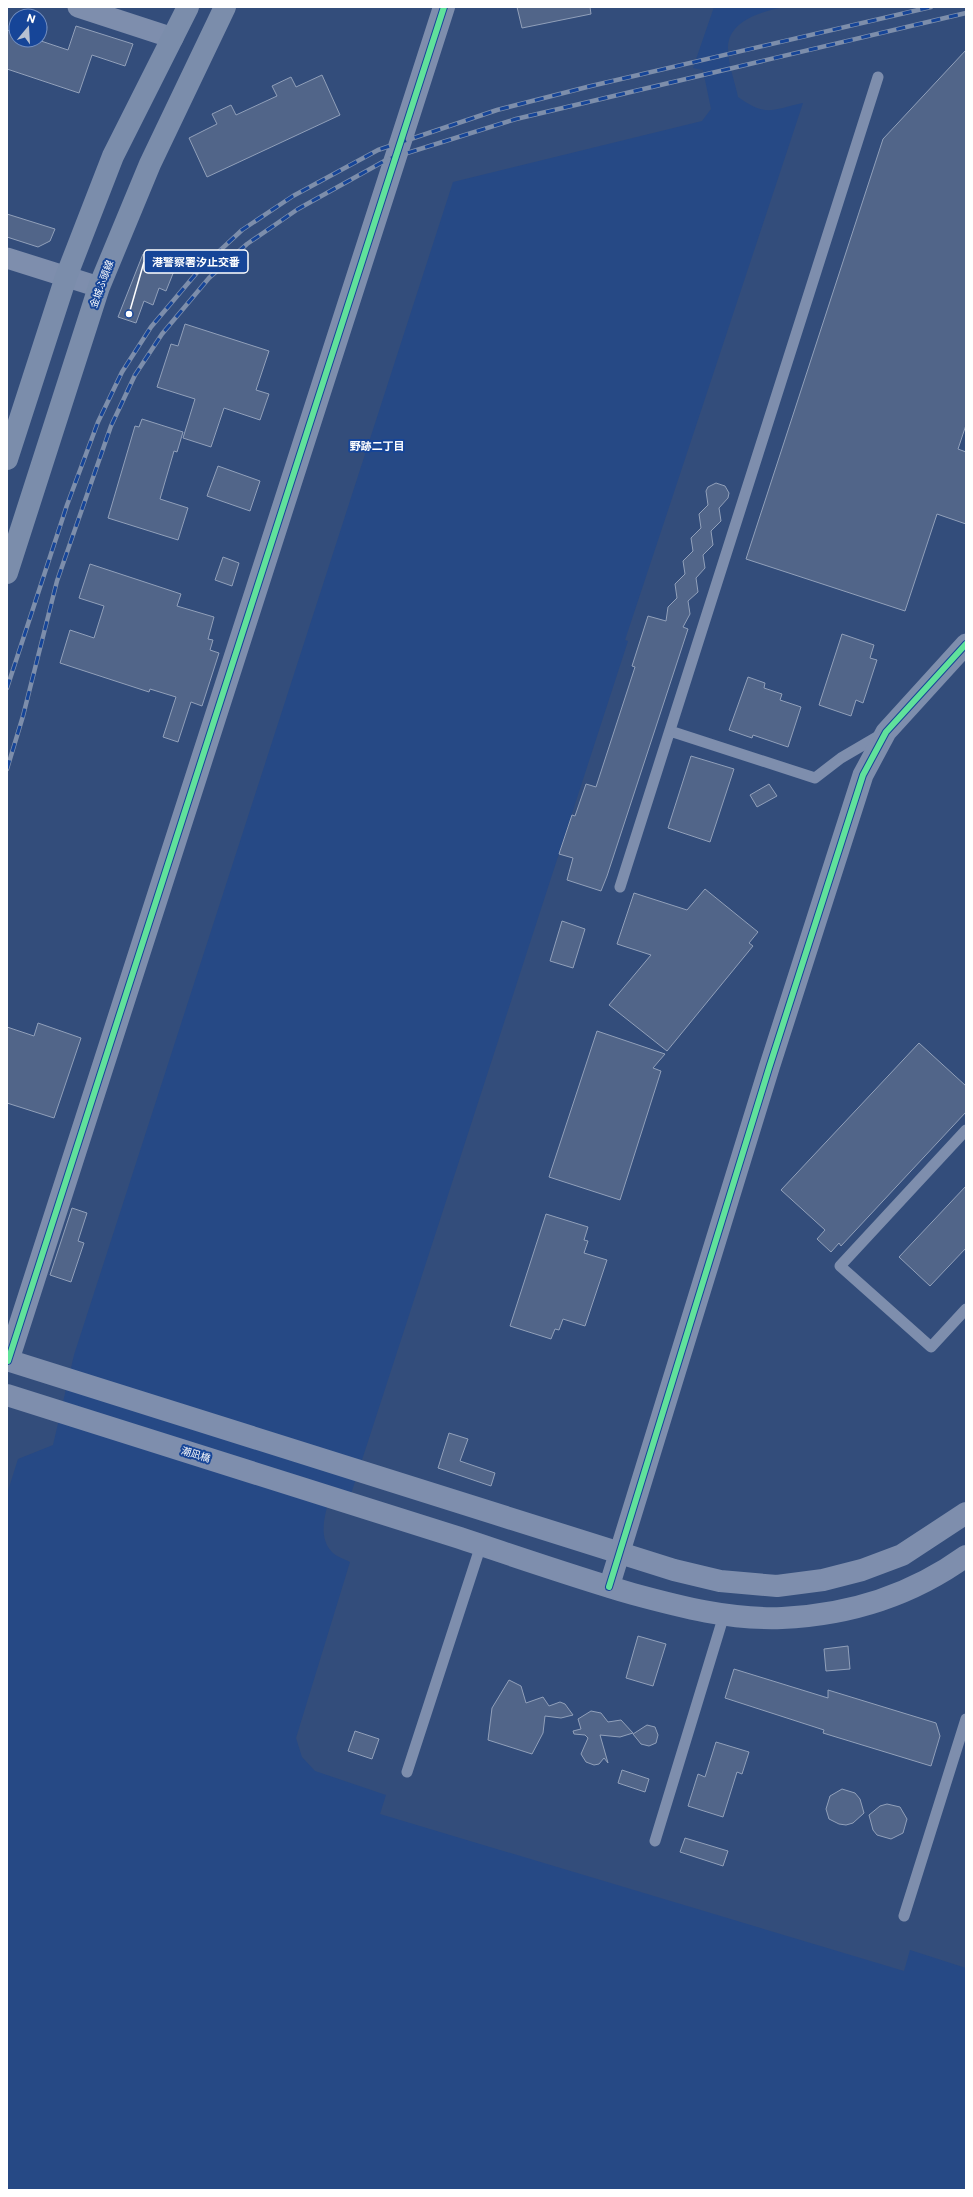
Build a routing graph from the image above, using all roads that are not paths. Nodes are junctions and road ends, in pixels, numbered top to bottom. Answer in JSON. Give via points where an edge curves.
{"nodes":[{"id":1,"x":78,"y":7,"type":"edge"},
{"id":2,"x":188,"y":7,"type":"edge"},
{"id":3,"x":225,"y":7,"type":"edge"},
{"id":4,"x":444,"y":7,"type":"edge"},
{"id":5,"x":173,"y":38,"type":"junction"},
{"id":6,"x":878,"y":77,"type":"dead end"},
{"id":7,"x":7,"y":258,"type":"edge"},
{"id":8,"x":66,"y":277,"type":"junction"},
{"id":9,"x":99,"y":287,"type":"junction"},
{"id":10,"x":7,"y":459,"type":"edge"},
{"id":11,"x":7,"y":573,"type":"edge"},
{"id":12,"x":966,"y":644,"type":"edge"},
{"id":13,"x":670,"y":731,"type":"junction"},
{"id":14,"x":886,"y":732,"type":"junction"},
{"id":15,"x":620,"y":887,"type":"dead end"},
{"id":16,"x":966,"y":1130,"type":"edge"},
{"id":17,"x":966,"y":1309,"type":"edge"},
{"id":18,"x":14,"y":1363,"type":"edge"},
{"id":19,"x":11,"y":1396,"type":"edge"},
{"id":20,"x":966,"y":1513,"type":"edge"},
{"id":21,"x":481,"y":1545,"type":"junction"},
{"id":22,"x":620,"y":1552,"type":"junction"},
{"id":23,"x":966,"y":1556,"type":"edge"},
{"id":24,"x":609,"y":1587,"type":"junction"},
{"id":25,"x":724,"y":1615,"type":"junction"},
{"id":26,"x":966,"y":1719,"type":"edge"},
{"id":27,"x":407,"y":1772,"type":"dead end"},
{"id":28,"x":655,"y":1841,"type":"dead end"},
{"id":29,"x":904,"y":1916,"type":"dead end"}],
"edges":[{"from":1,"to":5,"type":"street"},
{"from":2,"to":5,"type":"main road"},
{"from":3,"to":9,"type":"main road","name":"金城ふ頭線","via":[[150,164]]},
{"from":4,"to":18,"type":"street"},
{"from":5,"to":8,"type":"main road","via":[[113,156]]},
{"from":6,"to":13,"type":"lane"},
{"from":7,"to":8,"type":"street"},
{"from":8,"to":9,"type":"street"},
{"from":8,"to":10,"type":"main road"},
{"from":9,"to":11,"type":"main road","name":"金城ふ頭線"},
{"from":12,"to":14,"type":"street"},
{"from":13,"to":14,"type":"lane","via":[[814,778],[841,758]]},
{"from":13,"to":15,"type":"lane"},
{"from":14,"to":22,"type":"street","via":[[863,774]]},
{"from":16,"to":17,"type":"lane","via":[[840,1266],[931,1347]]},
{"from":18,"to":22,"type":"street"},
{"from":19,"to":21,"type":"street","name":"潮凪橋"},
{"from":20,"to":22,"type":"street","via":[[902,1555],[862,1570],[822,1580],[777,1586],[720,1581],[674,1570]]},
{"from":21,"to":24,"type":"street","name":"潮凪橋"},
{"from":21,"to":27,"type":"lane"},
{"from":22,"to":24,"type":"street"},
{"from":23,"to":25,"type":"street","name":"潮凪橋","via":[[919,1585],[872,1603],[827,1614],[780,1618]]},
{"from":24,"to":25,"type":"street","name":"潮凪橋","via":[[682,1608]]},
{"from":25,"to":28,"type":"lane"},
{"from":26,"to":29,"type":"lane"}]}
